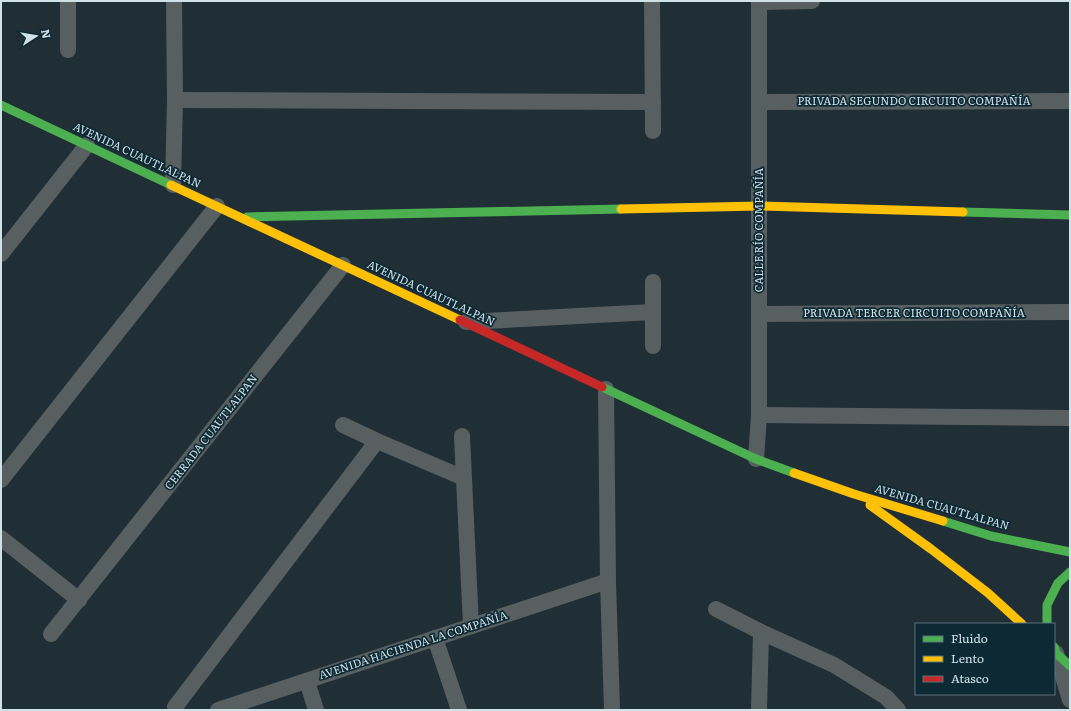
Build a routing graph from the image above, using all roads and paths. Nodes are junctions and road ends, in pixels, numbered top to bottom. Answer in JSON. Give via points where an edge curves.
{"nodes":[{"id":1,"x":68,"y":1,"type":"edge"},
{"id":2,"x":174,"y":1,"type":"edge"},
{"id":3,"x":652,"y":1,"type":"edge"},
{"id":4,"x":759,"y":1,"type":"edge"},
{"id":5,"x":812,"y":1,"type":"edge"},
{"id":6,"x":68,"y":50,"type":"dead end"},
{"id":7,"x":175,"y":100,"type":"junction"},
{"id":8,"x":1070,"y":101,"type":"edge"},
{"id":9,"x":653,"y":102,"type":"junction"},
{"id":10,"x":759,"y":102,"type":"junction"},
{"id":11,"x":1,"y":105,"type":"edge"},
{"id":12,"x":653,"y":131,"type":"dead end"},
{"id":13,"x":86,"y":145,"type":"junction"},
{"id":14,"x":173,"y":186,"type":"junction"},
{"id":15,"x":217,"y":206,"type":"junction"},
{"id":16,"x":759,"y":206,"type":"junction"},
{"id":17,"x":1070,"y":215,"type":"edge"},
{"id":18,"x":241,"y":217,"type":"junction"},
{"id":19,"x":1,"y":254,"type":"edge"},
{"id":20,"x":343,"y":265,"type":"junction"},
{"id":21,"x":653,"y":282,"type":"dead end"},
{"id":22,"x":653,"y":312,"type":"junction"},
{"id":23,"x":1070,"y":312,"type":"edge"},
{"id":24,"x":759,"y":314,"type":"junction"},
{"id":25,"x":465,"y":322,"type":"junction"},
{"id":26,"x":653,"y":346,"type":"dead end"},
{"id":27,"x":606,"y":388,"type":"junction"},
{"id":28,"x":759,"y":415,"type":"junction"},
{"id":29,"x":1070,"y":418,"type":"edge"},
{"id":30,"x":343,"y":425,"type":"dead end"},
{"id":31,"x":462,"y":436,"type":"dead end"},
{"id":32,"x":377,"y":441,"type":"junction"},
{"id":33,"x":756,"y":459,"type":"junction"},
{"id":34,"x":464,"y":478,"type":"junction"},
{"id":35,"x":1,"y":480,"type":"edge"},
{"id":36,"x":854,"y":494,"type":"junction"},
{"id":37,"x":1,"y":538,"type":"edge"},
{"id":38,"x":1070,"y":552,"type":"edge"},
{"id":39,"x":1070,"y":572,"type":"edge"},
{"id":40,"x":608,"y":581,"type":"junction"},
{"id":41,"x":79,"y":600,"type":"junction"},
{"id":42,"x":716,"y":609,"type":"dead end"},
{"id":43,"x":1021,"y":623,"type":"edge"},
{"id":44,"x":1047,"y":623,"type":"edge"},
{"id":45,"x":471,"y":626,"type":"junction"},
{"id":46,"x":761,"y":632,"type":"junction"},
{"id":47,"x":52,"y":634,"type":"dead end"},
{"id":48,"x":435,"y":638,"type":"junction"},
{"id":49,"x":1055,"y":651,"type":"edge"},
{"id":50,"x":1070,"y":666,"type":"edge"},
{"id":51,"x":307,"y":681,"type":"junction"},
{"id":52,"x":1070,"y":700,"type":"edge"},
{"id":53,"x":176,"y":710,"type":"edge"},
{"id":54,"x":218,"y":710,"type":"edge"},
{"id":55,"x":316,"y":710,"type":"edge"},
{"id":56,"x":459,"y":710,"type":"edge"},
{"id":57,"x":612,"y":710,"type":"edge"},
{"id":58,"x":759,"y":710,"type":"edge"},
{"id":59,"x":898,"y":710,"type":"edge"}],
"edges":[{"from":1,"to":6,"type":"street"},
{"from":2,"to":7,"type":"street"},
{"from":3,"to":9,"type":"street"},
{"from":4,"to":5,"type":"street"},
{"from":4,"to":10,"type":"street","name":"CALLE RÍO COMPAÑÍA"},
{"from":7,"to":9,"type":"street"},
{"from":7,"to":14,"type":"street"},
{"from":8,"to":10,"type":"street","name":"PRIVADA SEGUNDO CIRCUITO COMPAÑÍA"},
{"from":9,"to":12,"type":"street"},
{"from":10,"to":16,"type":"street","name":"CALLE RÍO COMPAÑÍA"},
{"from":11,"to":13,"type":"street","name":"AVENIDA CUAUTLALPAN"},
{"from":13,"to":14,"type":"street","name":"AVENIDA CUAUTLALPAN"},
{"from":13,"to":19,"type":"street"},
{"from":14,"to":15,"type":"street","name":"AVENIDA CUAUTLALPAN"},
{"from":15,"to":18,"type":"street","name":"AVENIDA CUAUTLALPAN"},
{"from":15,"to":35,"type":"street"},
{"from":16,"to":17,"type":"street"},
{"from":16,"to":18,"type":"street"},
{"from":16,"to":24,"type":"street","name":"CALLE RÍO COMPAÑÍA"},
{"from":18,"to":20,"type":"street","name":"AVENIDA CUAUTLALPAN"},
{"from":20,"to":25,"type":"street","name":"AVENIDA CUAUTLALPAN"},
{"from":20,"to":41,"type":"street","name":"CERRADA CUAUTLALPAN"},
{"from":21,"to":22,"type":"street"},
{"from":22,"to":25,"type":"street"},
{"from":22,"to":26,"type":"street"},
{"from":23,"to":24,"type":"street","name":"PRIVADA TERCER CIRCUITO COMPAÑÍA"},
{"from":24,"to":28,"type":"street","name":"CALLE RÍO COMPAÑÍA"},
{"from":25,"to":27,"type":"street","name":"AVENIDA CUAUTLALPAN"},
{"from":27,"to":33,"type":"street","name":"AVENIDA CUAUTLALPAN"},
{"from":27,"to":40,"type":"street"},
{"from":28,"to":29,"type":"street"},
{"from":28,"to":33,"type":"street","name":"CALLE RÍO COMPAÑÍA"},
{"from":30,"to":32,"type":"street"},
{"from":31,"to":34,"type":"street"},
{"from":32,"to":34,"type":"street"},
{"from":32,"to":53,"type":"street","via":[[175,707]]},
{"from":33,"to":36,"type":"street","name":"AVENIDA CUAUTLALPAN"},
{"from":34,"to":45,"type":"street"},
{"from":36,"to":38,"type":"street","name":"AVENIDA CUAUTLALPAN","via":[[991,536]]},
{"from":36,"to":43,"type":"street","name":"AVENIDA CUAUTLALPAN","via":[[988,593]]},
{"from":37,"to":41,"type":"street"},
{"from":39,"to":44,"type":"street","via":[[1058,583],[1047,605]]},
{"from":40,"to":45,"type":"street","name":"AVENIDA HACIENDA LA COMPAÑÍA"},
{"from":40,"to":57,"type":"street"},
{"from":41,"to":47,"type":"street","name":"CERRADA CUAUTLALPAN"},
{"from":42,"to":46,"type":"street"},
{"from":45,"to":48,"type":"street","name":"AVENIDA HACIENDA LA COMPAÑÍA"},
{"from":46,"to":58,"type":"street"},
{"from":46,"to":59,"type":"street","via":[[834,665],[886,697]]},
{"from":48,"to":51,"type":"street","name":"AVENIDA HACIENDA LA COMPAÑÍA"},
{"from":48,"to":56,"type":"street"},
{"from":49,"to":50,"type":"street"},
{"from":49,"to":52,"type":"street"},
{"from":51,"to":54,"type":"street","name":"AVENIDA HACIENDA LA COMPAÑÍA"},
{"from":51,"to":55,"type":"street"}]}
